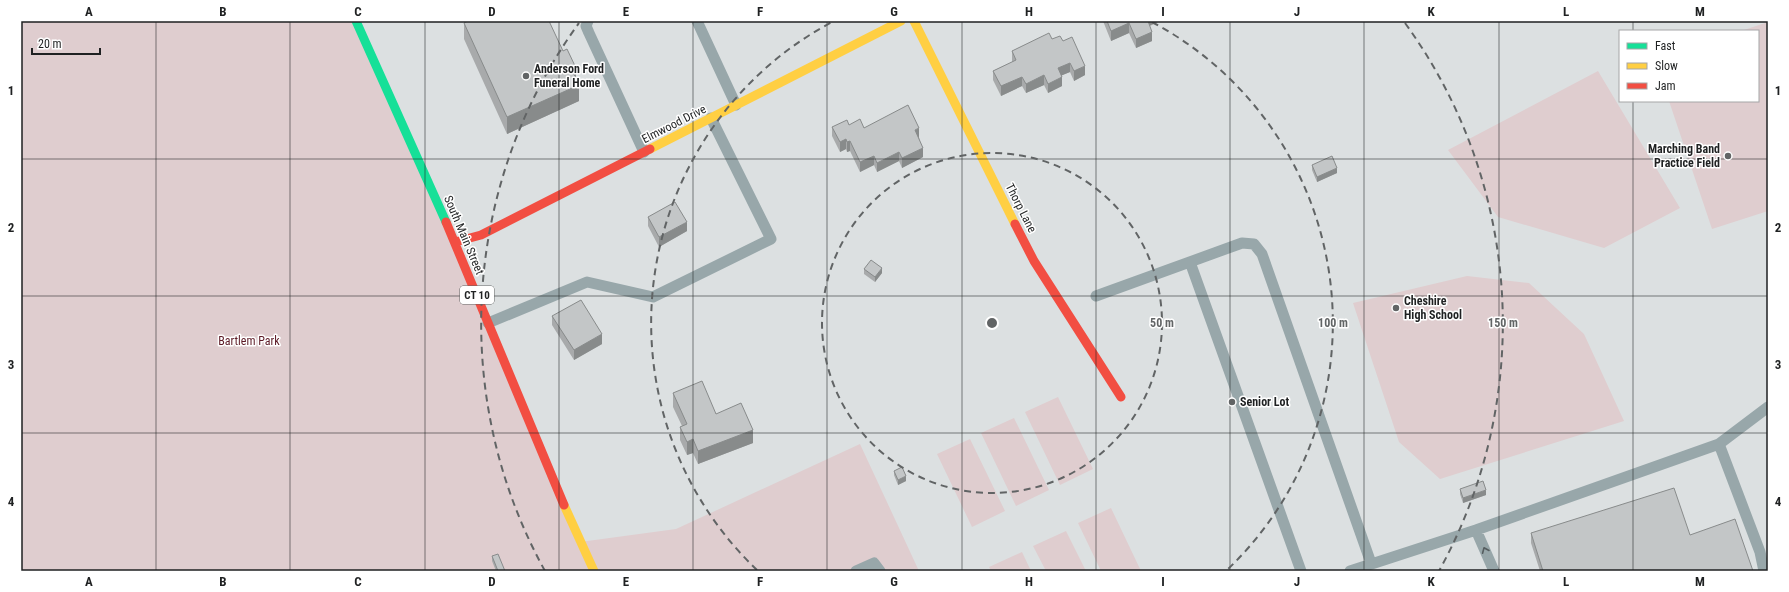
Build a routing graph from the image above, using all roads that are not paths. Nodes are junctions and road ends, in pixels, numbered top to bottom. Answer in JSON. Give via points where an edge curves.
{"nodes":[{"id":1,"x":356,"y":21,"type":"edge"},
{"id":2,"x":588,"y":21,"type":"edge"},
{"id":3,"x":697,"y":21,"type":"edge"},
{"id":4,"x":901,"y":21,"type":"edge"},
{"id":5,"x":914,"y":21,"type":"edge"},
{"id":6,"x":736,"y":105,"type":"junction"},
{"id":7,"x":711,"y":118,"type":"junction"},
{"id":8,"x":644,"y":152,"type":"junction"},
{"id":9,"x":455,"y":242,"type":"junction"},
{"id":10,"x":1190,"y":262,"type":"junction"},
{"id":11,"x":1096,"y":296,"type":"dead end"},
{"id":12,"x":488,"y":323,"type":"junction"},
{"id":13,"x":1121,"y":397,"type":"dead end"},
{"id":14,"x":1768,"y":407,"type":"edge"},
{"id":15,"x":1719,"y":444,"type":"junction"},
{"id":16,"x":1476,"y":530,"type":"junction"},
{"id":17,"x":1371,"y":563,"type":"junction"},
{"id":18,"x":594,"y":571,"type":"edge"},
{"id":19,"x":856,"y":571,"type":"edge"},
{"id":20,"x":880,"y":571,"type":"edge"},
{"id":21,"x":1301,"y":571,"type":"edge"},
{"id":22,"x":1350,"y":571,"type":"edge"},
{"id":23,"x":1494,"y":571,"type":"edge"},
{"id":24,"x":1764,"y":571,"type":"edge"}],
"edges":[{"from":1,"to":9,"type":"main road","name":"South Main Street","number":"CT 10"},
{"from":2,"to":8,"type":"lane","via":[[586,26]]},
{"from":3,"to":6,"type":"lane"},
{"from":4,"to":6,"type":"main road","name":"Elmwood Drive"},
{"from":5,"to":13,"type":"main road","name":"Thorp Lane","via":[[1034,261]]},
{"from":6,"to":7,"type":"main road","name":"Elmwood Drive"},
{"from":7,"to":8,"type":"main road","name":"Elmwood Drive"},
{"from":7,"to":12,"type":"lane","via":[[771,239],[654,296],[587,282]]},
{"from":8,"to":9,"type":"main road","name":"Elmwood Drive","via":[[481,235]]},
{"from":9,"to":12,"type":"main road","name":"South Main Street","number":"CT 10"},
{"from":10,"to":11,"type":"lane"},
{"from":10,"to":17,"type":"lane","via":[[1242,243],[1254,244],[1262,254]]},
{"from":10,"to":21,"type":"lane"},
{"from":12,"to":18,"type":"main road","name":"South Main Street","number":"CT 10"},
{"from":14,"to":15,"type":"lane"},
{"from":15,"to":16,"type":"lane"},
{"from":15,"to":24,"type":"lane","via":[[1760,552]]},
{"from":16,"to":17,"type":"lane"},
{"from":23,"to":16,"type":"lane","one_way":true},
{"from":17,"to":22,"type":"lane"},
{"from":19,"to":20,"type":"lane","via":[[874,563]]}]}
